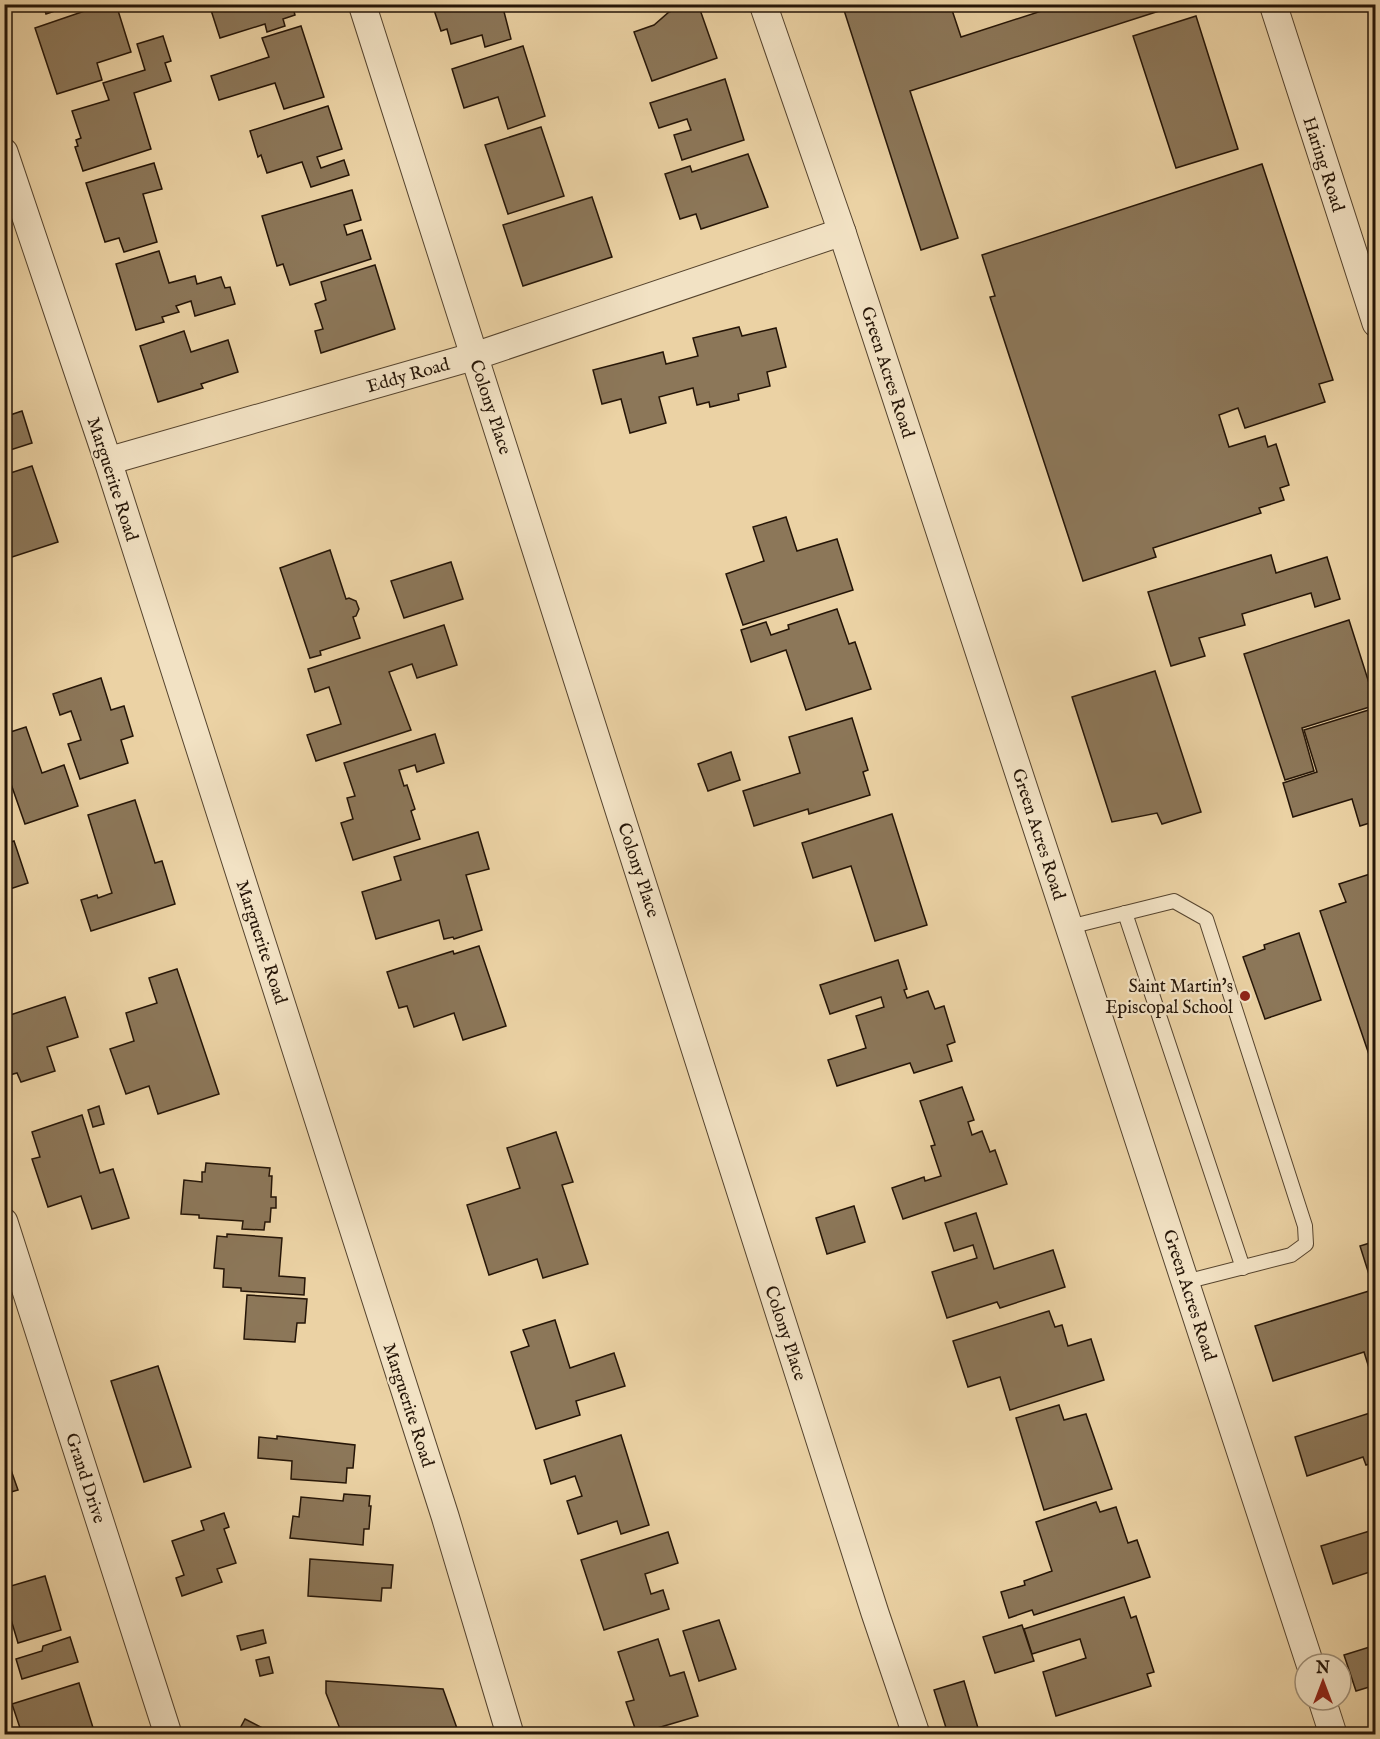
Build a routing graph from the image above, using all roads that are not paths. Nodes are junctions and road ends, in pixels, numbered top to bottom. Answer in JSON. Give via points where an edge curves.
{"nodes":[{"id":1,"x":362,"y":4,"type":"edge"},
{"id":2,"x":763,"y":4,"type":"edge"},
{"id":3,"x":1273,"y":4,"type":"edge"},
{"id":4,"x":4,"y":153,"type":"edge"},
{"id":5,"x":842,"y":232,"type":"junction"},
{"id":6,"x":1376,"y":323,"type":"edge"},
{"id":7,"x":475,"y":356,"type":"junction"},
{"id":8,"x":108,"y":461,"type":"junction"},
{"id":9,"x":1125,"y":913,"type":"junction"},
{"id":10,"x":1069,"y":927,"type":"junction"},
{"id":11,"x":4,"y":1222,"type":"edge"},
{"id":12,"x":1243,"y":1268,"type":"junction"},
{"id":13,"x":1185,"y":1282,"type":"junction"},
{"id":14,"x":1306,"y":1652,"type":"edge"},
{"id":15,"x":1326,"y":1712,"type":"edge"},
{"id":16,"x":168,"y":1734,"type":"edge"},
{"id":17,"x":510,"y":1734,"type":"edge"},
{"id":18,"x":916,"y":1734,"type":"edge"},
{"id":19,"x":1333,"y":1734,"type":"edge"}],
"edges":[{"from":1,"to":7,"type":"street","name":"Colony Place"},
{"from":2,"to":5,"type":"street","name":"Green Acres Road"},
{"from":3,"to":6,"type":"street","name":"Haring Road"},
{"from":4,"to":8,"type":"street","name":"Marguerite Road"},
{"from":5,"to":7,"type":"street","name":"Eddy Road"},
{"from":5,"to":10,"type":"street","name":"Green Acres Road"},
{"from":7,"to":8,"type":"street","name":"Eddy Road"},
{"from":7,"to":18,"type":"street","name":"Colony Place"},
{"from":8,"to":17,"type":"street","name":"Marguerite Road","via":[[445,1516]]},
{"from":9,"to":10,"type":"lane"},
{"from":9,"to":12,"type":"lane"},
{"from":9,"to":12,"type":"lane","via":[[1174,901],[1206,919],[1305,1226],[1306,1244],[1291,1255]]},
{"from":10,"to":13,"type":"street","name":"Green Acres Road"},
{"from":11,"to":16,"type":"street","name":"Grand Drive"},
{"from":12,"to":13,"type":"lane"},
{"from":13,"to":14,"type":"street","name":"Green Acres Road"},
{"from":15,"to":19,"type":"street"}]}
